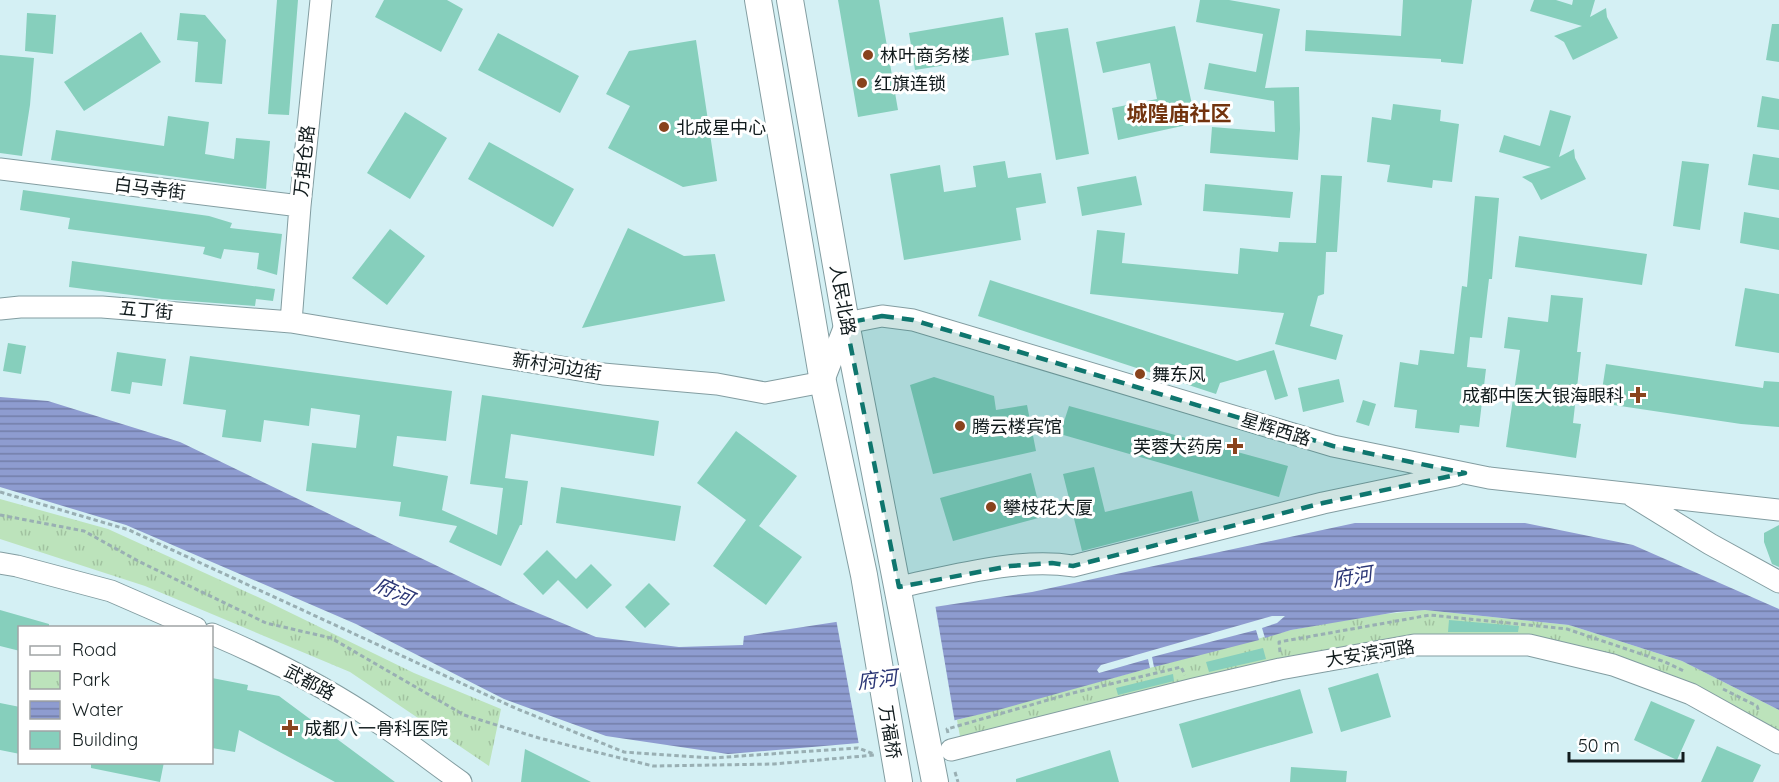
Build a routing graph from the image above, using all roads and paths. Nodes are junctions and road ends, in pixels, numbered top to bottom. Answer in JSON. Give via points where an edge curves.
{"nodes":[{"id":1,"x":321,"y":0,"type":"edge"},
{"id":2,"x":758,"y":0,"type":"edge"},
{"id":3,"x":790,"y":0,"type":"edge"},
{"id":4,"x":0,"y":169,"type":"edge"},
{"id":5,"x":300,"y":206,"type":"junction"},
{"id":6,"x":0,"y":309,"type":"edge"},
{"id":7,"x":291,"y":322,"type":"junction"},
{"id":8,"x":846,"y":323,"type":"junction"},
{"id":9,"x":823,"y":382,"type":"junction"},
{"id":10,"x":1465,"y":473,"type":"junction"},
{"id":11,"x":0,"y":492,"type":"edge"},
{"id":12,"x":1628,"y":493,"type":"junction"},
{"id":13,"x":1779,"y":510,"type":"edge"},
{"id":14,"x":0,"y":515,"type":"edge"},
{"id":15,"x":0,"y":563,"type":"edge"},
{"id":16,"x":864,"y":575,"type":"joint"},
{"id":17,"x":1779,"y":582,"type":"edge"},
{"id":18,"x":900,"y":593,"type":"junction"},
{"id":19,"x":194,"y":626,"type":"edge"},
{"id":20,"x":213,"y":634,"type":"edge"},
{"id":21,"x":1194,"y":689,"type":"junction"},
{"id":22,"x":1779,"y":743,"type":"edge"},
{"id":23,"x":951,"y":750,"type":"joint"},
{"id":24,"x":877,"y":755,"type":"junction"},
{"id":25,"x":878,"y":764,"type":"dead end"},
{"id":26,"x":461,"y":782,"type":"edge"},
{"id":27,"x":899,"y":782,"type":"edge"},
{"id":28,"x":935,"y":782,"type":"edge"}],
"edges":[{"from":1,"to":5,"type":"street","name":"万担仓路"},
{"from":2,"to":9,"type":"main road","name":"人民北路"},
{"from":3,"to":8,"type":"main road","name":"人民北路"},
{"from":4,"to":5,"type":"street","name":"白马寺街"},
{"from":5,"to":7,"type":"street","name":"万担仓路"},
{"from":6,"to":7,"type":"street","name":"五丁街","via":[[102,307]]},
{"from":7,"to":9,"type":"street","name":"新村河边街","via":[[603,374],[717,384],[765,393]]},
{"from":8,"to":9,"type":"street"},
{"from":8,"to":10,"type":"street","name":"星辉西路","via":[[882,316],[913,320],[1333,446]]},
{"from":8,"to":18,"type":"main road","name":"人民北路"},
{"from":9,"to":16,"type":"main road","name":"人民北路"},
{"from":10,"to":12,"type":"street","name":"星辉西路"},
{"from":10,"to":18,"type":"street","via":[[1323,503],[1073,566],[1010,566]]},
{"from":11,"to":24,"type":"path","via":[[129,530],[515,708],[624,752],[711,758],[858,748]]},
{"from":12,"to":13,"type":"street","name":"星辉西路"},
{"from":12,"to":17,"type":"street"},
{"from":14,"to":24,"type":"path","via":[[84,531],[266,623],[331,638],[464,715],[539,738],[653,766],[774,764]]},
{"from":15,"to":19,"type":"street","via":[[111,591]]},
{"from":16,"to":27,"type":"main road","name":"万福桥"},
{"from":18,"to":28,"type":"main road","name":"万福桥"},
{"from":20,"to":26,"type":"street","name":"武都路","via":[[335,695]]},
{"from":21,"to":22,"type":"street","name":"大安滨河路","via":[[1315,661],[1414,645],[1529,645],[1613,665],[1691,694]]},
{"from":21,"to":23,"type":"street","name":"大安滨河路"},
{"from":21,"to":23,"type":"path","via":[[1181,667],[1069,694],[947,729]]},
{"from":24,"to":25,"type":"path"}]}
